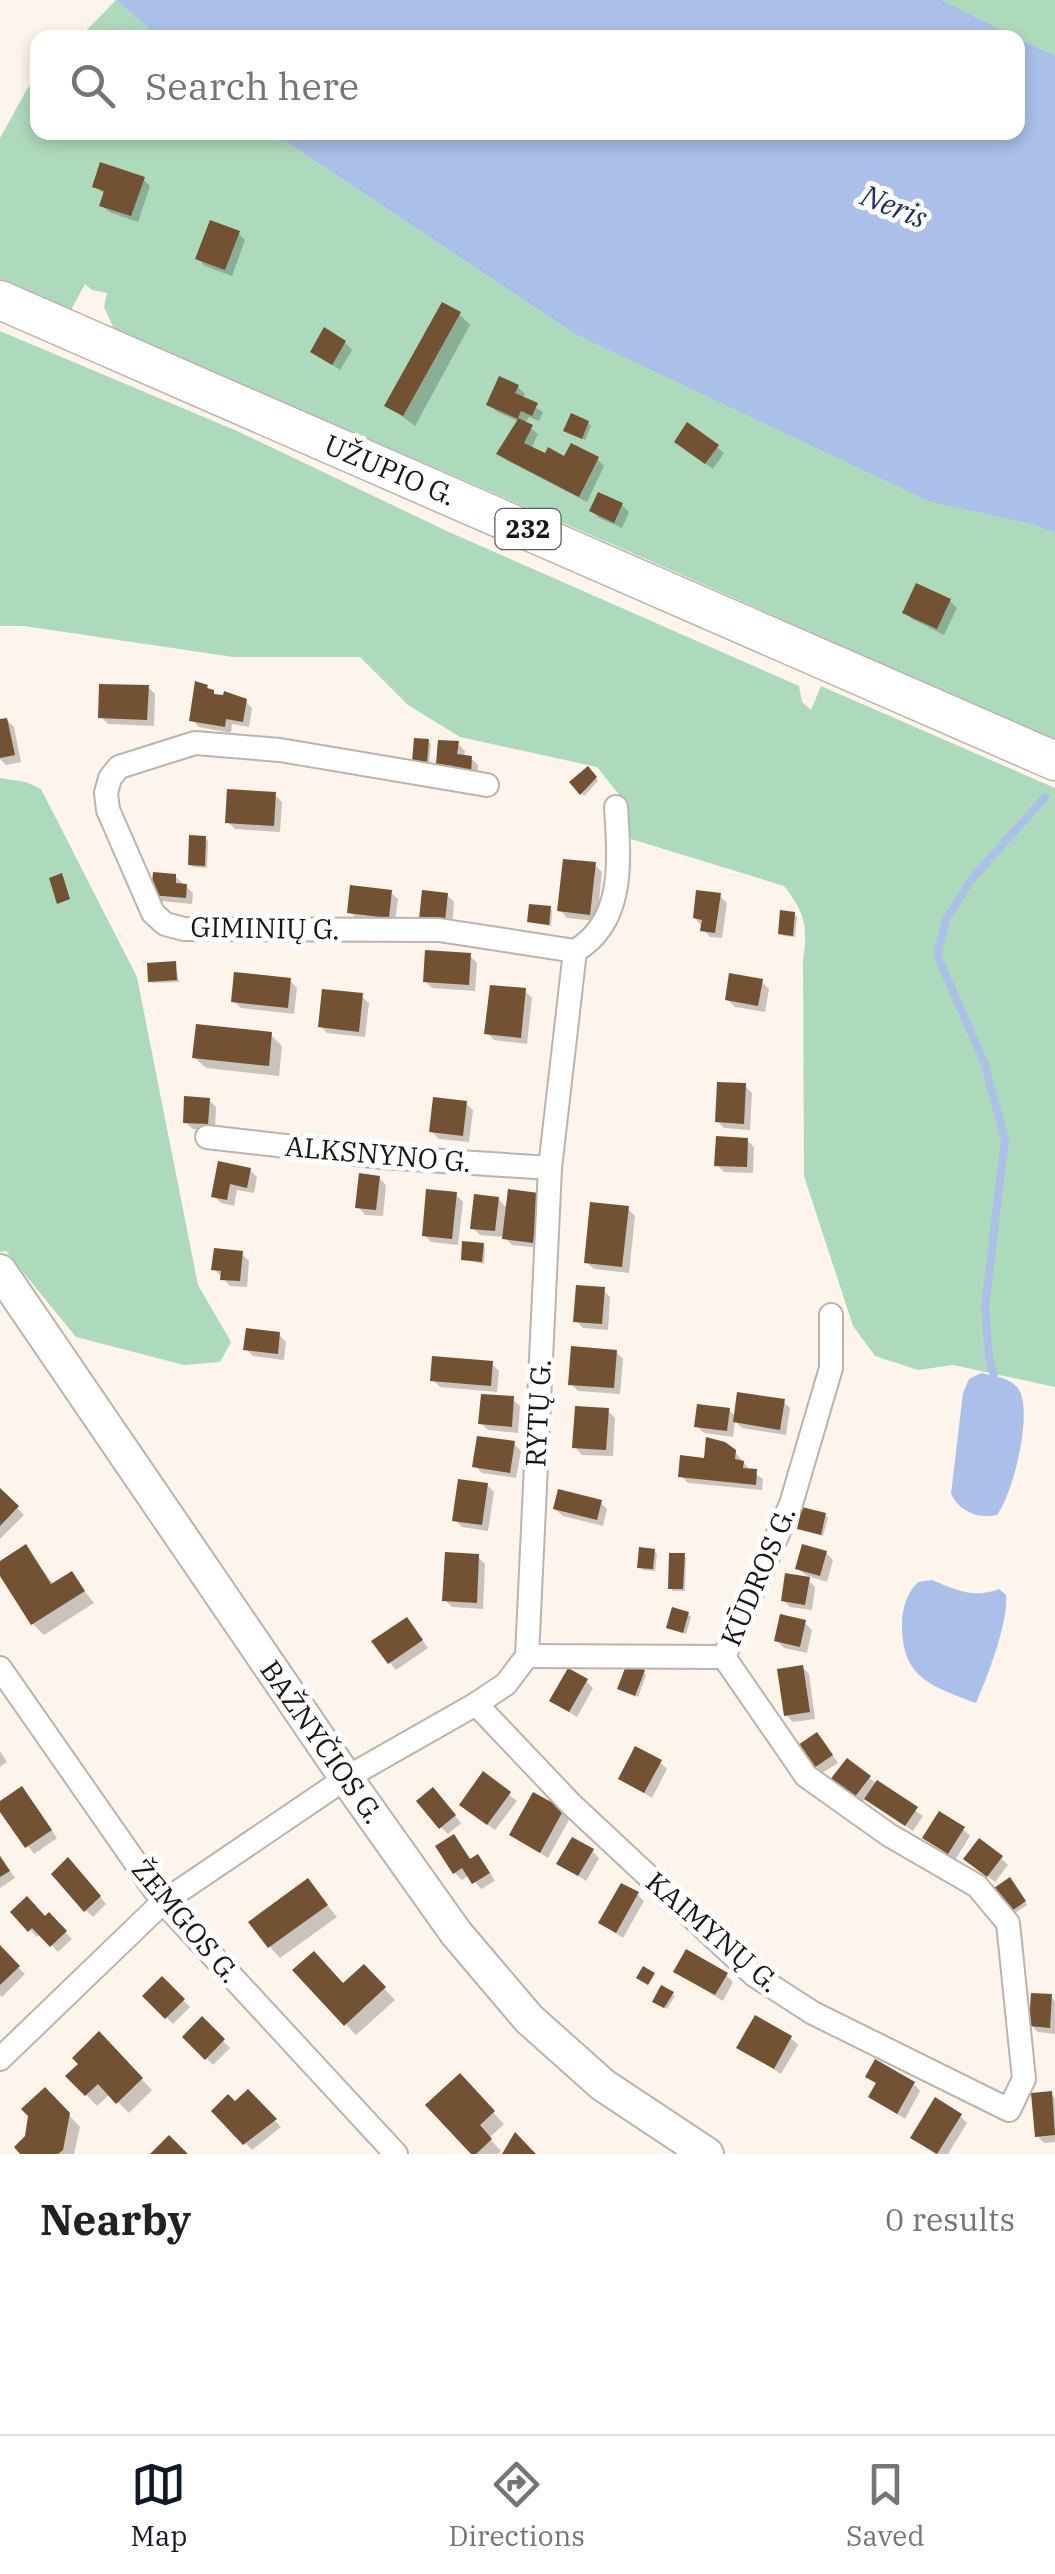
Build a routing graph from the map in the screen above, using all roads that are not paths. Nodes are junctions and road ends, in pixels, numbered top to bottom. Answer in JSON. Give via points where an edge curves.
{"nodes":[{"id":1,"x":0,"y":300,"type":"edge"},
{"id":2,"x":1055,"y":761,"type":"edge"},
{"id":3,"x":488,"y":785,"type":"dead end"},
{"id":4,"x":616,"y":808,"type":"dead end"},
{"id":5,"x":576,"y":951,"type":"junction"},
{"id":6,"x":207,"y":1137,"type":"dead end"},
{"id":7,"x":550,"y":1168,"type":"junction"},
{"id":8,"x":0,"y":1272,"type":"edge"},
{"id":9,"x":831,"y":1315,"type":"dead end"},
{"id":10,"x":526,"y":1656,"type":"junction"},
{"id":11,"x":724,"y":1657,"type":"junction"},
{"id":12,"x":0,"y":1668,"type":"edge"},
{"id":13,"x":476,"y":1704,"type":"junction"},
{"id":14,"x":346,"y":1778,"type":"junction"},
{"id":15,"x":163,"y":1902,"type":"junction"},
{"id":16,"x":1018,"y":2012,"type":"joint"},
{"id":17,"x":0,"y":2059,"type":"edge"},
{"id":18,"x":396,"y":2154,"type":"edge"},
{"id":19,"x":707,"y":2154,"type":"edge"}],
"edges":[{"from":1,"to":2,"type":"main road","name":"UŽUPIO G.","number":"232"},
{"from":3,"to":5,"type":"street","name":"GIMINIŲ G.","via":[[280,750],[195,743],[119,767],[106,793],[153,913],[165,924],[439,930]]},
{"from":4,"to":5,"type":"street","via":[[617,879],[608,921]]},
{"from":5,"to":7,"type":"street","name":"RYTŲ G."},
{"from":6,"to":7,"type":"street","name":"ALKSNYNO G.","via":[[382,1158]]},
{"from":7,"to":10,"type":"street","name":"RYTŲ G."},
{"from":8,"to":14,"type":"main road","name":"BAŽNYČIOS G."},
{"from":9,"to":11,"type":"street","name":"KŪDROS G.","via":[[831,1368],[791,1504]]},
{"from":10,"to":11,"type":"street"},
{"from":10,"to":13,"type":"street","via":[[506,1684]]},
{"from":11,"to":16,"type":"street","name":"KŪDROS G.","via":[[806,1776],[977,1886],[1008,1923]]},
{"from":12,"to":15,"type":"street","name":"ŽEMGOS G."},
{"from":13,"to":14,"type":"street"},
{"from":13,"to":16,"type":"street","name":"KAIMYNŲ G.","via":[[570,1804],[754,1975],[812,2013],[1009,2110],[1024,2079]]},
{"from":14,"to":15,"type":"street"},
{"from":14,"to":19,"type":"main road","name":"BAŽNYČIOS G.","via":[[456,1933],[528,2019],[604,2085]]},
{"from":15,"to":17,"type":"street"},
{"from":15,"to":18,"type":"street","name":"ŽEMGOS G."}]}
